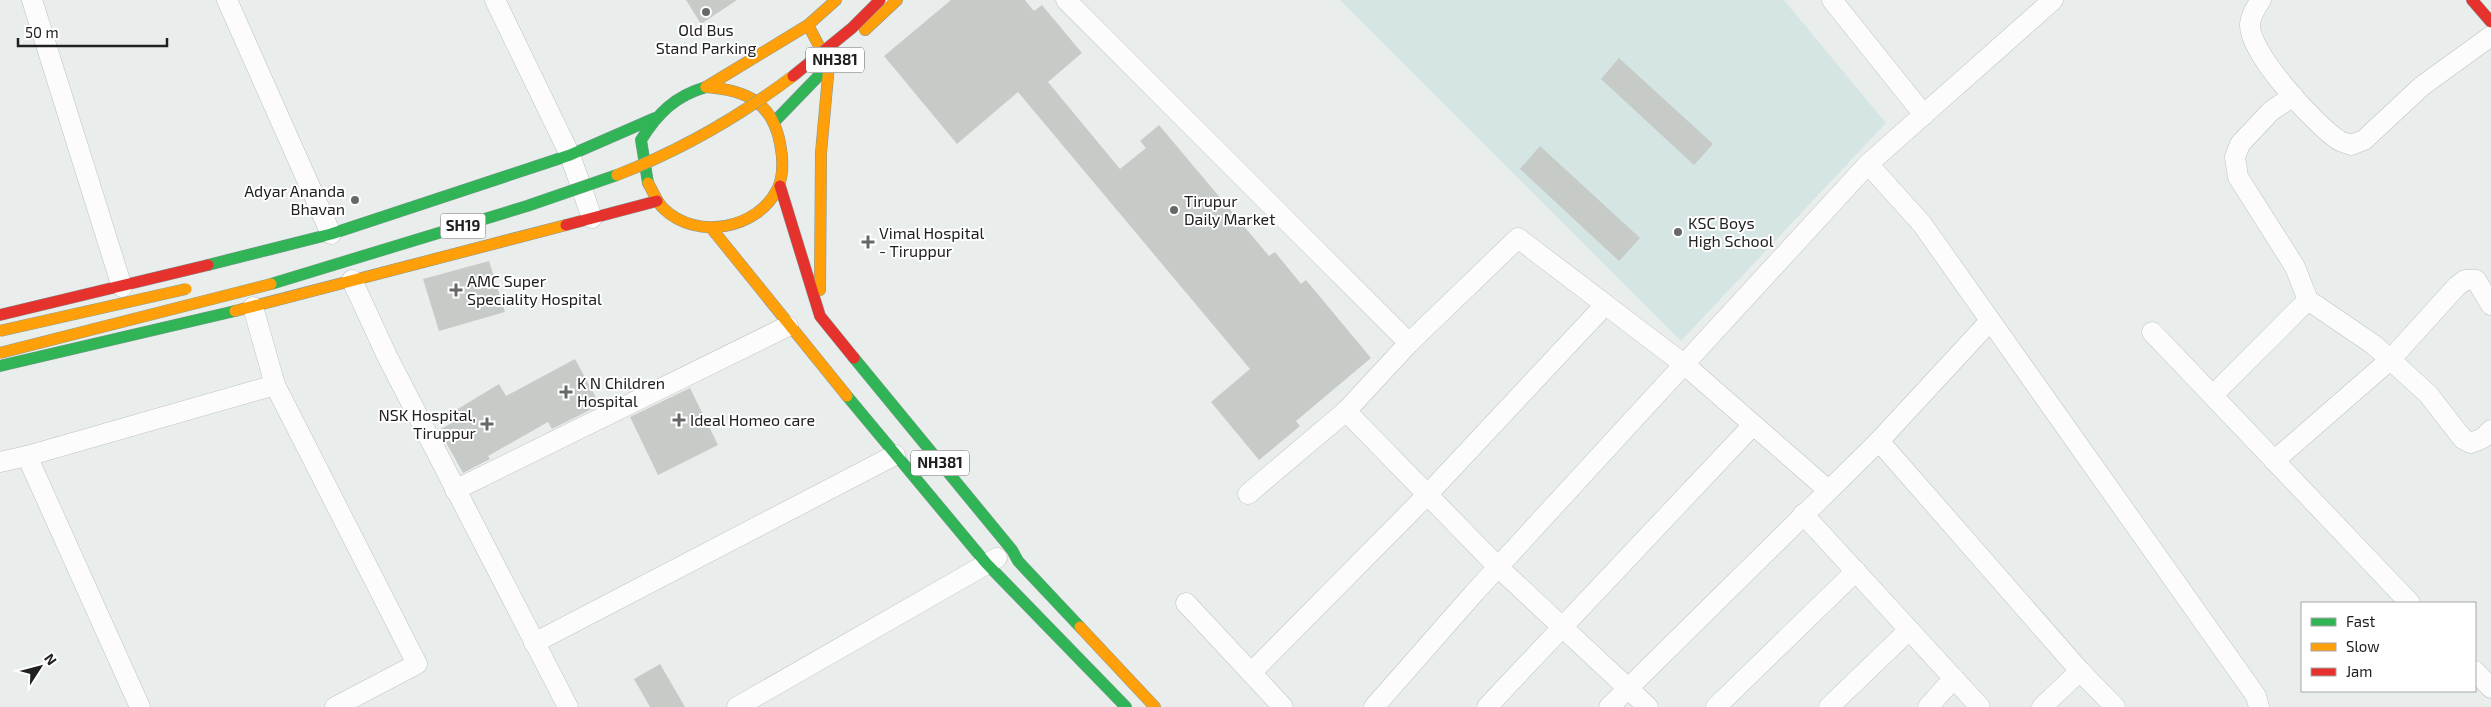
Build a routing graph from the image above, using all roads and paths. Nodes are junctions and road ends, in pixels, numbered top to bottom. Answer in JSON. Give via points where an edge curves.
{"nodes":[{"id":1,"x":32,"y":0,"type":"edge"},
{"id":2,"x":227,"y":0,"type":"edge"},
{"id":3,"x":495,"y":0,"type":"edge"},
{"id":4,"x":836,"y":0,"type":"edge"},
{"id":5,"x":880,"y":0,"type":"edge"},
{"id":6,"x":897,"y":0,"type":"edge"},
{"id":7,"x":1066,"y":0,"type":"edge"},
{"id":8,"x":1832,"y":0,"type":"edge"},
{"id":9,"x":2053,"y":0,"type":"edge"},
{"id":10,"x":2261,"y":0,"type":"edge"},
{"id":11,"x":2472,"y":0,"type":"edge"},
{"id":12,"x":2491,"y":22,"type":"edge"},
{"id":13,"x":808,"y":25,"type":"junction"},
{"id":14,"x":823,"y":32,"type":"dead end"},
{"id":15,"x":2491,"y":36,"type":"edge"},
{"id":16,"x":808,"y":44,"type":"dead end"},
{"id":17,"x":830,"y":65,"type":"junction"},
{"id":18,"x":751,"y":84,"type":"dead end"},
{"id":19,"x":706,"y":87,"type":"junction"},
{"id":20,"x":2293,"y":96,"type":"junction"},
{"id":21,"x":727,"y":101,"type":"dead end"},
{"id":22,"x":1924,"y":115,"type":"junction"},
{"id":23,"x":655,"y":118,"type":"junction"},
{"id":24,"x":775,"y":122,"type":"junction"},
{"id":25,"x":660,"y":137,"type":"dead end"},
{"id":26,"x":634,"y":149,"type":"dead end"},
{"id":27,"x":570,"y":155,"type":"junction"},
{"id":28,"x":1868,"y":164,"type":"junction"},
{"id":29,"x":589,"y":166,"type":"dead end"},
{"id":30,"x":562,"y":176,"type":"dead end"},
{"id":31,"x":780,"y":186,"type":"junction"},
{"id":32,"x":658,"y":201,"type":"junction"},
{"id":33,"x":592,"y":218,"type":"junction"},
{"id":34,"x":712,"y":230,"type":"junction"},
{"id":35,"x":331,"y":234,"type":"junction"},
{"id":36,"x":368,"y":242,"type":"dead end"},
{"id":37,"x":282,"y":268,"type":"dead end"},
{"id":38,"x":352,"y":280,"type":"junction"},
{"id":39,"x":122,"y":287,"type":"junction"},
{"id":40,"x":195,"y":288,"type":"dead end"},
{"id":41,"x":2308,"y":300,"type":"junction"},
{"id":42,"x":1605,"y":305,"type":"junction"},
{"id":43,"x":2491,"y":305,"type":"edge"},
{"id":44,"x":253,"y":307,"type":"junction"},
{"id":45,"x":0,"y":315,"type":"edge"},
{"id":46,"x":820,"y":316,"type":"junction"},
{"id":47,"x":1990,"y":320,"type":"junction"},
{"id":48,"x":788,"y":326,"type":"junction"},
{"id":49,"x":0,"y":331,"type":"edge"},
{"id":50,"x":2152,"y":332,"type":"dead end"},
{"id":51,"x":1409,"y":343,"type":"junction"},
{"id":52,"x":0,"y":353,"type":"edge"},
{"id":53,"x":2391,"y":360,"type":"junction"},
{"id":54,"x":1685,"y":365,"type":"junction"},
{"id":55,"x":0,"y":366,"type":"edge"},
{"id":56,"x":274,"y":385,"type":"junction"},
{"id":57,"x":2213,"y":395,"type":"junction"},
{"id":58,"x":1346,"y":410,"type":"junction"},
{"id":59,"x":1753,"y":424,"type":"junction"},
{"id":60,"x":2491,"y":430,"type":"edge"},
{"id":61,"x":1879,"y":441,"type":"junction"},
{"id":62,"x":895,"y":455,"type":"junction"},
{"id":63,"x":27,"y":456,"type":"junction"},
{"id":64,"x":2274,"y":461,"type":"junction"},
{"id":65,"x":0,"y":462,"type":"edge"},
{"id":66,"x":456,"y":490,"type":"junction"},
{"id":67,"x":1828,"y":490,"type":"junction"},
{"id":68,"x":1248,"y":494,"type":"dead end"},
{"id":69,"x":1427,"y":495,"type":"junction"},
{"id":70,"x":1804,"y":514,"type":"junction"},
{"id":71,"x":1012,"y":550,"type":"junction"},
{"id":72,"x":986,"y":563,"type":"junction"},
{"id":73,"x":1498,"y":567,"type":"junction"},
{"id":74,"x":1856,"y":571,"type":"junction"},
{"id":75,"x":2409,"y":602,"type":"edge"},
{"id":76,"x":1186,"y":603,"type":"dead end"},
{"id":77,"x":1562,"y":627,"type":"junction"},
{"id":78,"x":1909,"y":630,"type":"junction"},
{"id":79,"x":534,"y":643,"type":"junction"},
{"id":80,"x":2080,"y":671,"type":"junction"},
{"id":81,"x":2476,"y":672,"type":"edge"},
{"id":82,"x":1251,"y":673,"type":"junction"},
{"id":83,"x":1954,"y":678,"type":"junction"},
{"id":84,"x":1628,"y":688,"type":"junction"},
{"id":85,"x":2491,"y":688,"type":"edge"},
{"id":86,"x":140,"y":707,"type":"edge"},
{"id":87,"x":335,"y":707,"type":"edge"},
{"id":88,"x":568,"y":707,"type":"edge"},
{"id":89,"x":737,"y":707,"type":"edge"},
{"id":90,"x":1126,"y":707,"type":"edge"},
{"id":91,"x":1155,"y":707,"type":"edge"},
{"id":92,"x":1283,"y":707,"type":"edge"},
{"id":93,"x":1374,"y":707,"type":"edge"},
{"id":94,"x":1487,"y":707,"type":"edge"},
{"id":95,"x":1609,"y":707,"type":"edge"},
{"id":96,"x":1648,"y":707,"type":"edge"},
{"id":97,"x":1716,"y":707,"type":"edge"},
{"id":98,"x":1829,"y":707,"type":"edge"},
{"id":99,"x":1928,"y":707,"type":"edge"},
{"id":100,"x":1980,"y":707,"type":"edge"},
{"id":101,"x":2042,"y":707,"type":"edge"},
{"id":102,"x":2115,"y":707,"type":"edge"},
{"id":103,"x":2259,"y":707,"type":"edge"}],
"edges":[{"from":1,"to":39,"type":"street"},
{"from":2,"to":35,"type":"street"},
{"from":3,"to":27,"type":"street"},
{"from":4,"to":13,"type":"main road","number":"NH381"},
{"from":5,"to":52,"type":"main road","number":"SH19","bridge":true,"via":[[805,69],[740,113],[685,144],[620,173],[330,269]]},
{"from":6,"to":17,"type":"main road","number":"NH381"},
{"from":7,"to":51,"type":"street"},
{"from":8,"to":22,"type":"street"},
{"from":9,"to":22,"type":"street"},
{"from":10,"to":20,"type":"street","via":[[2253,11],[2250,26],[2255,43],[2275,76]]},
{"from":11,"to":12,"type":"main road"},
{"from":13,"to":17,"type":"main road"},
{"from":13,"to":19,"type":"main road","number":"NH381"},
{"from":14,"to":16,"type":"main road"},
{"from":15,"to":20,"type":"street","via":[[2422,86],[2364,140],[2351,145],[2337,139]]},
{"from":17,"to":24,"type":"main road","number":"NH381"},
{"from":17,"to":46,"type":"main road","via":[[821,153]]},
{"from":18,"to":21,"type":"main road"},
{"from":19,"to":23,"type":"main road","number":"NH381","via":[[674,100]]},
{"from":19,"to":24,"type":"main road","number":"NH381","via":[[726,88],[745,94],[762,106]]},
{"from":20,"to":41,"type":"street","via":[[2255,126],[2240,144],[2235,157],[2238,177],[2295,267]]},
{"from":22,"to":28,"type":"street"},
{"from":23,"to":27,"type":"main road"},
{"from":23,"to":32,"type":"main road","number":"NH381","via":[[641,140],[647,181]]},
{"from":24,"to":31,"type":"main road","number":"NH381","via":[[784,150],[785,165]]},
{"from":25,"to":26,"type":"main road"},
{"from":27,"to":33,"type":"street"},
{"from":27,"to":35,"type":"main road"},
{"from":28,"to":47,"type":"street","via":[[1922,224]]},
{"from":28,"to":54,"type":"street"},
{"from":29,"to":30,"type":"main road"},
{"from":31,"to":34,"type":"main road","number":"NH381","via":[[769,204],[753,218],[733,227]]},
{"from":31,"to":46,"type":"main road","number":"NH381"},
{"from":32,"to":33,"type":"main road"},
{"from":32,"to":34,"type":"main road","number":"NH381","via":[[673,216]]},
{"from":33,"to":38,"type":"main road"},
{"from":34,"to":48,"type":"main road","number":"NH381"},
{"from":35,"to":39,"type":"main road"},
{"from":36,"to":37,"type":"main road"},
{"from":38,"to":44,"type":"main road"},
{"from":38,"to":66,"type":"street"},
{"from":39,"to":45,"type":"main road"},
{"from":40,"to":49,"type":"main road","bridge":true},
{"from":41,"to":53,"type":"street","via":[[2368,340]]},
{"from":41,"to":57,"type":"street"},
{"from":42,"to":51,"type":"street","via":[[1518,238]]},
{"from":42,"to":54,"type":"street"},
{"from":42,"to":69,"type":"street"},
{"from":43,"to":53,"type":"street","via":[[2476,280],[2465,280]]},
{"from":44,"to":55,"type":"main road"},
{"from":44,"to":56,"type":"street"},
{"from":46,"to":71,"type":"main road","number":"NH381"},
{"from":47,"to":61,"type":"street"},
{"from":47,"to":103,"type":"street","via":[[2256,696]]},
{"from":48,"to":62,"type":"main road","number":"NH381"},
{"from":48,"to":66,"type":"street"},
{"from":50,"to":57,"type":"street"},
{"from":51,"to":58,"type":"street"},
{"from":53,"to":60,"type":"street","via":[[2428,394],[2463,439],[2471,443]]},
{"from":53,"to":64,"type":"street"},
{"from":54,"to":59,"type":"street"},
{"from":54,"to":73,"type":"street"},
{"from":56,"to":63,"type":"street"},
{"from":56,"to":87,"type":"street","via":[[417,664]]},
{"from":57,"to":64,"type":"street"},
{"from":58,"to":68,"type":"street"},
{"from":58,"to":69,"type":"street"},
{"from":59,"to":67,"type":"street"},
{"from":59,"to":77,"type":"street"},
{"from":61,"to":67,"type":"street"},
{"from":61,"to":80,"type":"street"},
{"from":62,"to":72,"type":"main road","number":"NH381"},
{"from":62,"to":79,"type":"street"},
{"from":63,"to":65,"type":"street"},
{"from":63,"to":86,"type":"street"},
{"from":64,"to":75,"type":"street"},
{"from":66,"to":79,"type":"street"},
{"from":67,"to":70,"type":"street"},
{"from":69,"to":73,"type":"street"},
{"from":69,"to":82,"type":"street"},
{"from":70,"to":74,"type":"street"},
{"from":70,"to":84,"type":"street"},
{"from":71,"to":72,"type":"street"},
{"from":71,"to":91,"type":"main road","number":"NH381","via":[[1018,561]]},
{"from":72,"to":89,"type":"street"},
{"from":72,"to":90,"type":"main road","number":"NH381"},
{"from":73,"to":77,"type":"street"},
{"from":73,"to":93,"type":"street"},
{"from":74,"to":78,"type":"street"},
{"from":74,"to":97,"type":"street"},
{"from":76,"to":82,"type":"street"},
{"from":77,"to":84,"type":"street"},
{"from":77,"to":94,"type":"street"},
{"from":78,"to":83,"type":"street"},
{"from":78,"to":98,"type":"street"},
{"from":79,"to":88,"type":"street"},
{"from":80,"to":101,"type":"street"},
{"from":80,"to":102,"type":"street"},
{"from":81,"to":85,"type":"street"},
{"from":82,"to":92,"type":"street"},
{"from":83,"to":99,"type":"street"},
{"from":83,"to":100,"type":"street"},
{"from":84,"to":95,"type":"street"},
{"from":84,"to":96,"type":"street"}]}
